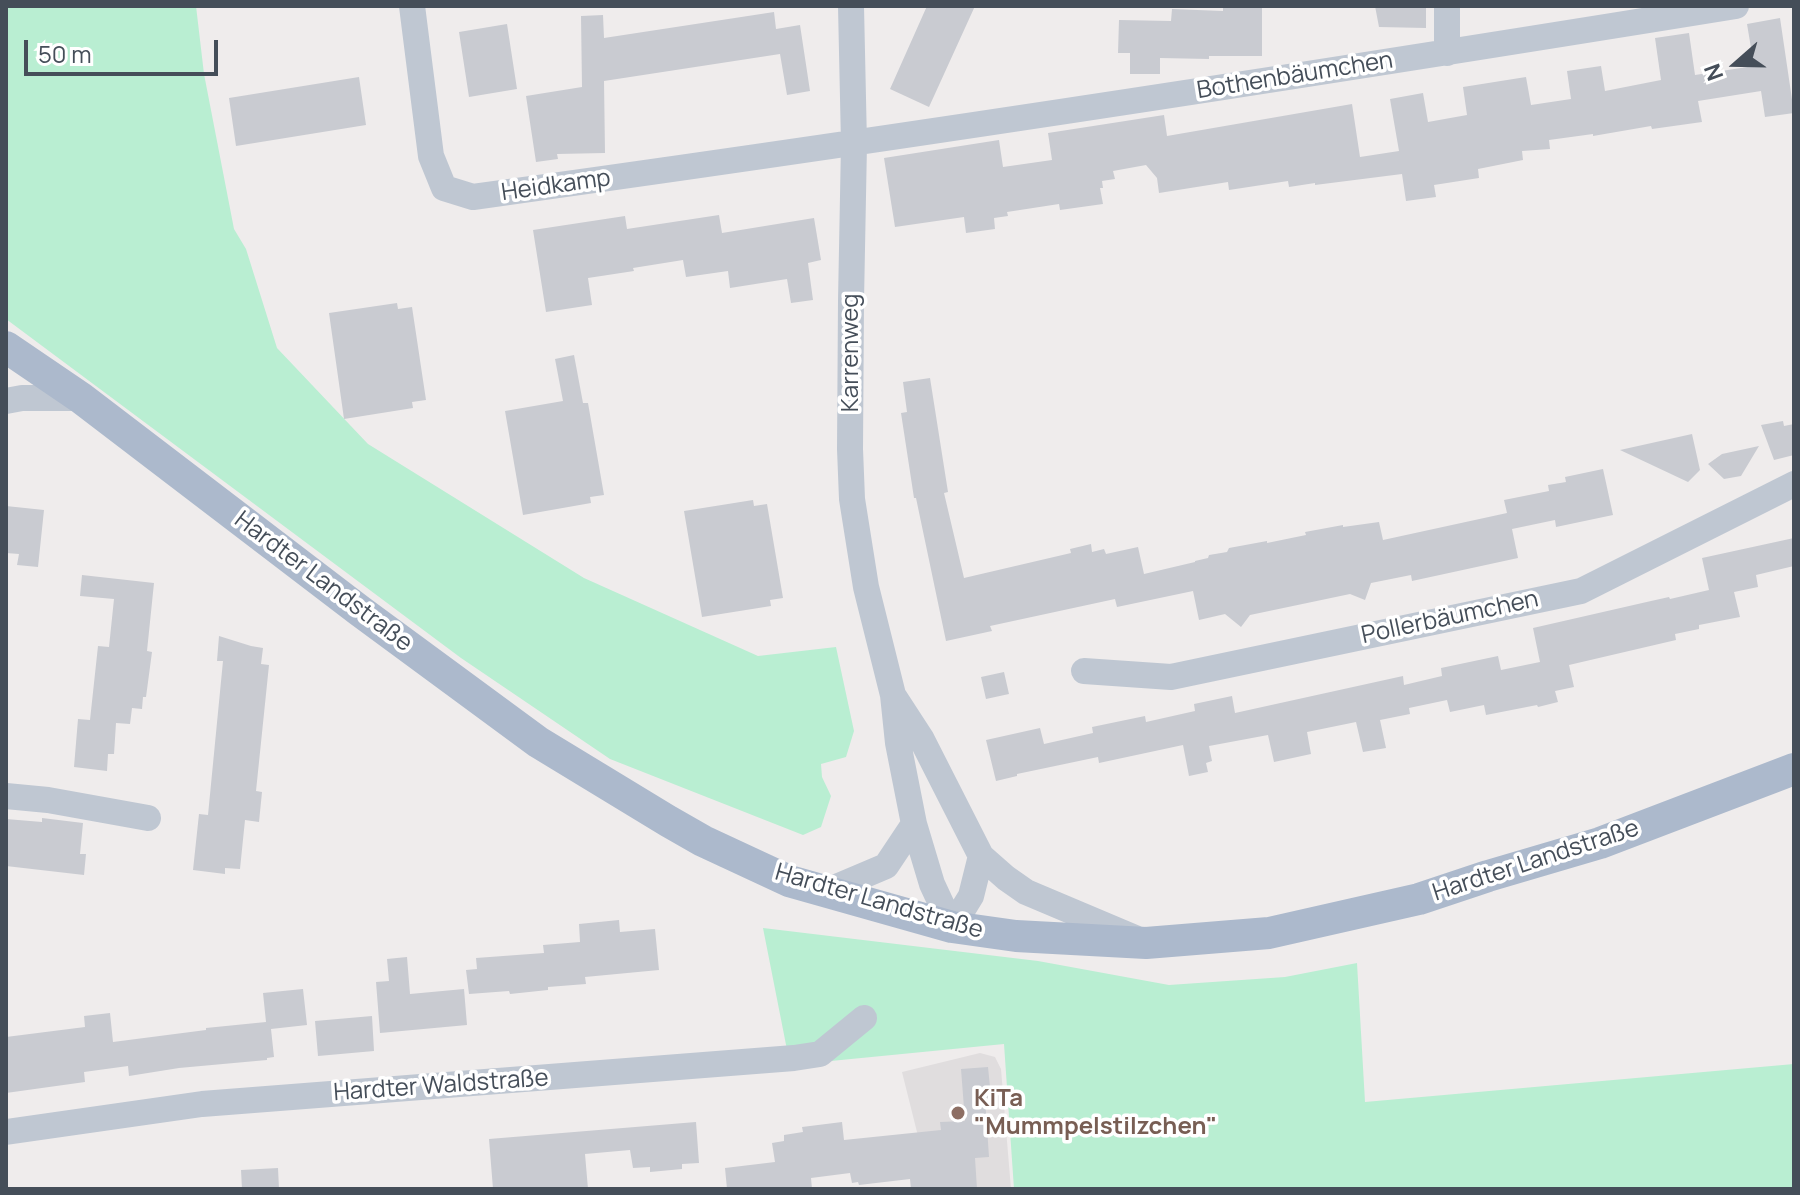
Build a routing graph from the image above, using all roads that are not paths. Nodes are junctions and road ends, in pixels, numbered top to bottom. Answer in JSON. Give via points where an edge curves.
{"nodes":[{"id":1,"x":412,"y":6,"type":"edge"},
{"id":2,"x":851,"y":6,"type":"edge"},
{"id":3,"x":1447,"y":6,"type":"edge"},
{"id":4,"x":1736,"y":6,"type":"edge"},
{"id":5,"x":1447,"y":53,"type":"junction"},
{"id":6,"x":854,"y":144,"type":"junction"},
{"id":7,"x":8,"y":355,"type":"edge"},
{"id":8,"x":81,"y":398,"type":"junction"},
{"id":9,"x":6,"y":401,"type":"edge"},
{"id":10,"x":1794,"y":484,"type":"edge"},
{"id":11,"x":1084,"y":671,"type":"dead end"},
{"id":12,"x":893,"y":695,"type":"junction"},
{"id":13,"x":1794,"y":769,"type":"edge"},
{"id":14,"x":6,"y":796,"type":"edge"},
{"id":15,"x":148,"y":818,"type":"dead end"},
{"id":16,"x":914,"y":824,"type":"junction"},
{"id":17,"x":981,"y":856,"type":"junction"},
{"id":18,"x":827,"y":891,"type":"junction"},
{"id":19,"x":952,"y":927,"type":"junction"},
{"id":20,"x":1146,"y":943,"type":"junction"},
{"id":21,"x":864,"y":1018,"type":"dead end"},
{"id":22,"x":6,"y":1132,"type":"edge"}],
"edges":[{"from":1,"to":6,"type":"street","name":"Heidkamp","via":[[431,156],[444,188],[459,193],[473,197]]},
{"from":2,"to":6,"type":"street","name":"Karrenweg"},
{"from":3,"to":5,"type":"street"},
{"from":4,"to":5,"type":"street","name":"Bothenbäumchen"},
{"from":5,"to":6,"type":"street","name":"Bothenbäumchen"},
{"from":6,"to":12,"type":"street","name":"Karrenweg","via":[[852,499],[866,587]]},
{"from":7,"to":8,"type":"main road","name":"Hardter Landstraße"},
{"from":8,"to":9,"type":"street"},
{"from":8,"to":18,"type":"main road","name":"Hardter Landstraße","via":[[538,742],[703,841],[789,881]]},
{"from":10,"to":11,"type":"street","name":"Pollerbäumchen","via":[[1581,591],[1171,677]]},
{"from":12,"to":16,"type":"street","name":"Karrenweg"},
{"from":12,"to":17,"type":"street","name":"Karrenweg"},
{"from":13,"to":20,"type":"main road","name":"Hardter Landstraße","via":[[1600,843],[1419,899],[1269,933]]},
{"from":14,"to":15,"type":"street"},
{"from":16,"to":18,"type":"street","via":[[886,866]]},
{"from":16,"to":19,"type":"street","name":"Karrenweg"},
{"from":17,"to":19,"type":"street","via":[[971,896]]},
{"from":17,"to":20,"type":"street","name":"Karrenweg","via":[[1026,892]]},
{"from":18,"to":19,"type":"main road","name":"Hardter Landstraße"},
{"from":19,"to":20,"type":"main road","name":"Hardter Landstraße"},
{"from":21,"to":22,"type":"street","name":"Hardter Waldstraße","via":[[820,1054],[794,1058],[202,1104]]}]}
